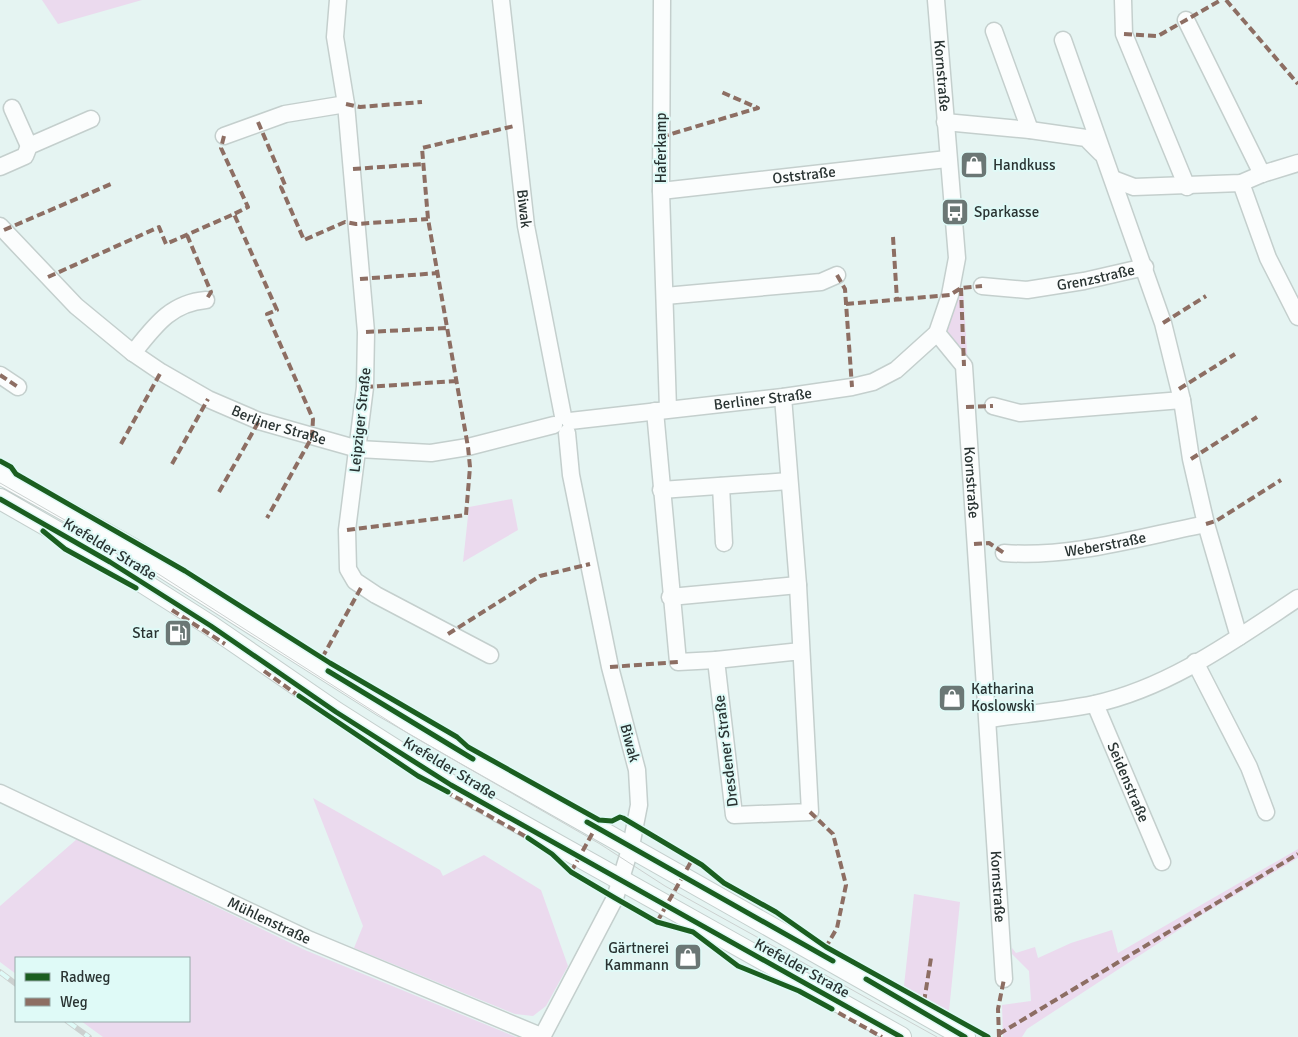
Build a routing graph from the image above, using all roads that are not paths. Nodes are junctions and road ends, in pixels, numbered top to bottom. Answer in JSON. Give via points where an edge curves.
{"nodes":[{"id":1,"x":338,"y":0,"type":"edge"},
{"id":2,"x":501,"y":0,"type":"edge"},
{"id":3,"x":662,"y":0,"type":"edge"},
{"id":4,"x":936,"y":0,"type":"edge"},
{"id":5,"x":1123,"y":0,"type":"edge"},
{"id":6,"x":1186,"y":20,"type":"dead end"},
{"id":7,"x":994,"y":31,"type":"dead end"},
{"id":8,"x":1063,"y":40,"type":"dead end"},
{"id":9,"x":346,"y":104,"type":"junction"},
{"id":10,"x":12,"y":108,"type":"dead end"},
{"id":11,"x":91,"y":119,"type":"dead end"},
{"id":12,"x":945,"y":122,"type":"junction"},
{"id":13,"x":1030,"y":130,"type":"junction"},
{"id":14,"x":224,"y":136,"type":"dead end"},
{"id":15,"x":29,"y":146,"type":"junction"},
{"id":16,"x":1103,"y":155,"type":"junction"},
{"id":17,"x":948,"y":159,"type":"junction"},
{"id":18,"x":1298,"y":162,"type":"edge"},
{"id":19,"x":0,"y":168,"type":"edge"},
{"id":20,"x":1262,"y":174,"type":"junction"},
{"id":21,"x":1113,"y":179,"type":"junction"},
{"id":22,"x":1241,"y":183,"type":"junction"},
{"id":23,"x":1186,"y":187,"type":"junction"},
{"id":24,"x":661,"y":191,"type":"junction"},
{"id":25,"x":0,"y":226,"type":"edge"},
{"id":26,"x":1145,"y":267,"type":"junction"},
{"id":27,"x":837,"y":275,"type":"dead end"},
{"id":28,"x":982,"y":286,"type":"dead end"},
{"id":29,"x":665,"y":296,"type":"junction"},
{"id":30,"x":206,"y":300,"type":"dead end"},
{"id":31,"x":1298,"y":317,"type":"edge"},
{"id":32,"x":937,"y":333,"type":"junction"},
{"id":33,"x":134,"y":353,"type":"junction"},
{"id":34,"x":0,"y":375,"type":"edge"},
{"id":35,"x":18,"y":387,"type":"dead end"},
{"id":36,"x":783,"y":397,"type":"junction"},
{"id":37,"x":1182,"y":400,"type":"junction"},
{"id":38,"x":993,"y":406,"type":"dead end"},
{"id":39,"x":661,"y":410,"type":"junction"},
{"id":40,"x":563,"y":424,"type":"junction"},
{"id":41,"x":358,"y":449,"type":"junction"},
{"id":42,"x":0,"y":474,"type":"edge"},
{"id":43,"x":789,"y":481,"type":"junction"},
{"id":44,"x":721,"y":486,"type":"junction"},
{"id":45,"x":661,"y":490,"type":"junction"},
{"id":46,"x":0,"y":499,"type":"edge"},
{"id":47,"x":1206,"y":524,"type":"junction"},
{"id":48,"x":724,"y":543,"type":"dead end"},
{"id":49,"x":1004,"y":553,"type":"dead end"},
{"id":50,"x":798,"y":585,"type":"junction"},
{"id":51,"x":670,"y":597,"type":"junction"},
{"id":52,"x":1298,"y":598,"type":"edge"},
{"id":53,"x":1240,"y":637,"type":"junction"},
{"id":54,"x":801,"y":651,"type":"junction"},
{"id":55,"x":490,"y":655,"type":"dead end"},
{"id":56,"x":716,"y":660,"type":"junction"},
{"id":57,"x":1195,"y":662,"type":"junction"},
{"id":58,"x":1095,"y":704,"type":"junction"},
{"id":59,"x":989,"y":719,"type":"junction"},
{"id":60,"x":0,"y":793,"type":"edge"},
{"id":61,"x":1266,"y":812,"type":"dead end"},
{"id":62,"x":631,"y":846,"type":"junction"},
{"id":63,"x":1162,"y":862,"type":"dead end"},
{"id":64,"x":620,"y":880,"type":"junction"},
{"id":65,"x":1004,"y":979,"type":"dead end"},
{"id":66,"x":542,"y":1037,"type":"edge"},
{"id":67,"x":901,"y":1037,"type":"edge"},
{"id":68,"x":965,"y":1037,"type":"edge"}],
"edges":[{"from":1,"to":9,"type":"street","name":"Leipziger Straße","via":[[335,37]]},
{"from":2,"to":40,"type":"street","name":"Biwak","via":[[526,226]]},
{"from":3,"to":24,"type":"street","name":"Haferkamp"},
{"from":4,"to":12,"type":"street","name":"Kornstraße"},
{"from":5,"to":23,"type":"street","via":[[1124,34]]},
{"from":6,"to":20,"type":"street"},
{"from":7,"to":13,"type":"street"},
{"from":8,"to":16,"type":"street","name":"Grenzstraße"},
{"from":9,"to":14,"type":"street","via":[[285,114]]},
{"from":9,"to":41,"type":"street","name":"Leipziger Straße","via":[[366,332],[365,387]]},
{"from":10,"to":15,"type":"street"},
{"from":11,"to":15,"type":"street"},
{"from":12,"to":13,"type":"street","name":"Grenzstraße"},
{"from":12,"to":17,"type":"street","name":"Kornstraße"},
{"from":13,"to":16,"type":"street","name":"Grenzstraße","via":[[1086,138]]},
{"from":15,"to":19,"type":"street","via":[[25,156]]},
{"from":16,"to":21,"type":"street","name":"Grenzstraße"},
{"from":17,"to":24,"type":"street","name":"Oststraße"},
{"from":17,"to":32,"type":"street","name":"Kornstraße","via":[[957,258],[950,295]]},
{"from":18,"to":20,"type":"street"},
{"from":20,"to":22,"type":"street"},
{"from":21,"to":23,"type":"street","via":[[1134,187]]},
{"from":21,"to":26,"type":"street","name":"Grenzstraße"},
{"from":22,"to":23,"type":"street"},
{"from":22,"to":31,"type":"street","via":[[1268,258]]},
{"from":24,"to":29,"type":"street","name":"Haferkamp"},
{"from":25,"to":33,"type":"street","name":"Berliner Straße","via":[[76,306]]},
{"from":26,"to":28,"type":"street","name":"Grenzstraße","via":[[1027,290]]},
{"from":26,"to":37,"type":"street","via":[[1164,323]]},
{"from":27,"to":29,"type":"street","via":[[821,282]]},
{"from":29,"to":39,"type":"street","name":"Haferkamp"},
{"from":30,"to":33,"type":"street","via":[[189,302],[160,319]]},
{"from":32,"to":36,"type":"street","name":"Berliner Straße","via":[[896,370],[873,382]]},
{"from":32,"to":59,"type":"street","name":"Kornstraße","via":[[964,366],[974,544]]},
{"from":33,"to":41,"type":"street","name":"Berliner Straße","via":[[208,399],[259,420]]},
{"from":34,"to":35,"type":"street"},
{"from":36,"to":39,"type":"street","name":"Berliner Straße"},
{"from":36,"to":43,"type":"street","name":"Dresdener Straße"},
{"from":37,"to":38,"type":"street","via":[[1020,414]]},
{"from":37,"to":47,"type":"street"},
{"from":39,"to":40,"type":"street","name":"Berliner Straße"},
{"from":39,"to":45,"type":"street"},
{"from":40,"to":41,"type":"street","name":"Berliner Straße","via":[[431,453]]},
{"from":40,"to":62,"type":"street","name":"Biwak","via":[[610,667],[637,770],[639,804]]},
{"from":41,"to":55,"type":"street","name":"Leipziger Straße","via":[[347,530],[348,569],[355,581],[422,621]]},
{"from":42,"to":62,"type":"main road","name":"Krefelder Straße","via":[[140,554],[382,706]]},
{"from":43,"to":44,"type":"street"},
{"from":43,"to":50,"type":"street","name":"Dresdener Straße"},
{"from":44,"to":45,"type":"street"},
{"from":44,"to":48,"type":"street"},
{"from":45,"to":51,"type":"street"},
{"from":46,"to":64,"type":"main road","name":"Krefelder Straße","via":[[212,626],[422,767]]},
{"from":47,"to":49,"type":"street","name":"Weberstraße","via":[[1037,556]]},
{"from":47,"to":53,"type":"street"},
{"from":50,"to":51,"type":"street"},
{"from":50,"to":54,"type":"street","name":"Dresdener Straße"},
{"from":51,"to":56,"type":"street","via":[[678,662]]},
{"from":52,"to":53,"type":"street"},
{"from":53,"to":57,"type":"street"},
{"from":54,"to":56,"type":"street"},
{"from":54,"to":56,"type":"street","name":"Dresdener Straße","via":[[810,812],[734,815]]},
{"from":57,"to":58,"type":"street","via":[[1159,682]]},
{"from":57,"to":61,"type":"street","via":[[1249,767]]},
{"from":58,"to":59,"type":"street"},
{"from":58,"to":63,"type":"street","name":"Seidenstraße"},
{"from":59,"to":65,"type":"street","name":"Kornstraße"},
{"from":60,"to":66,"type":"street","name":"Mühlenstraße","via":[[310,940]]},
{"from":62,"to":64,"type":"street","name":"Biwak"},
{"from":62,"to":68,"type":"main road","name":"Krefelder Straße"},
{"from":64,"to":66,"type":"street","name":"Biwak","via":[[594,941]]},
{"from":64,"to":67,"type":"main road","name":"Krefelder Straße"}]}
